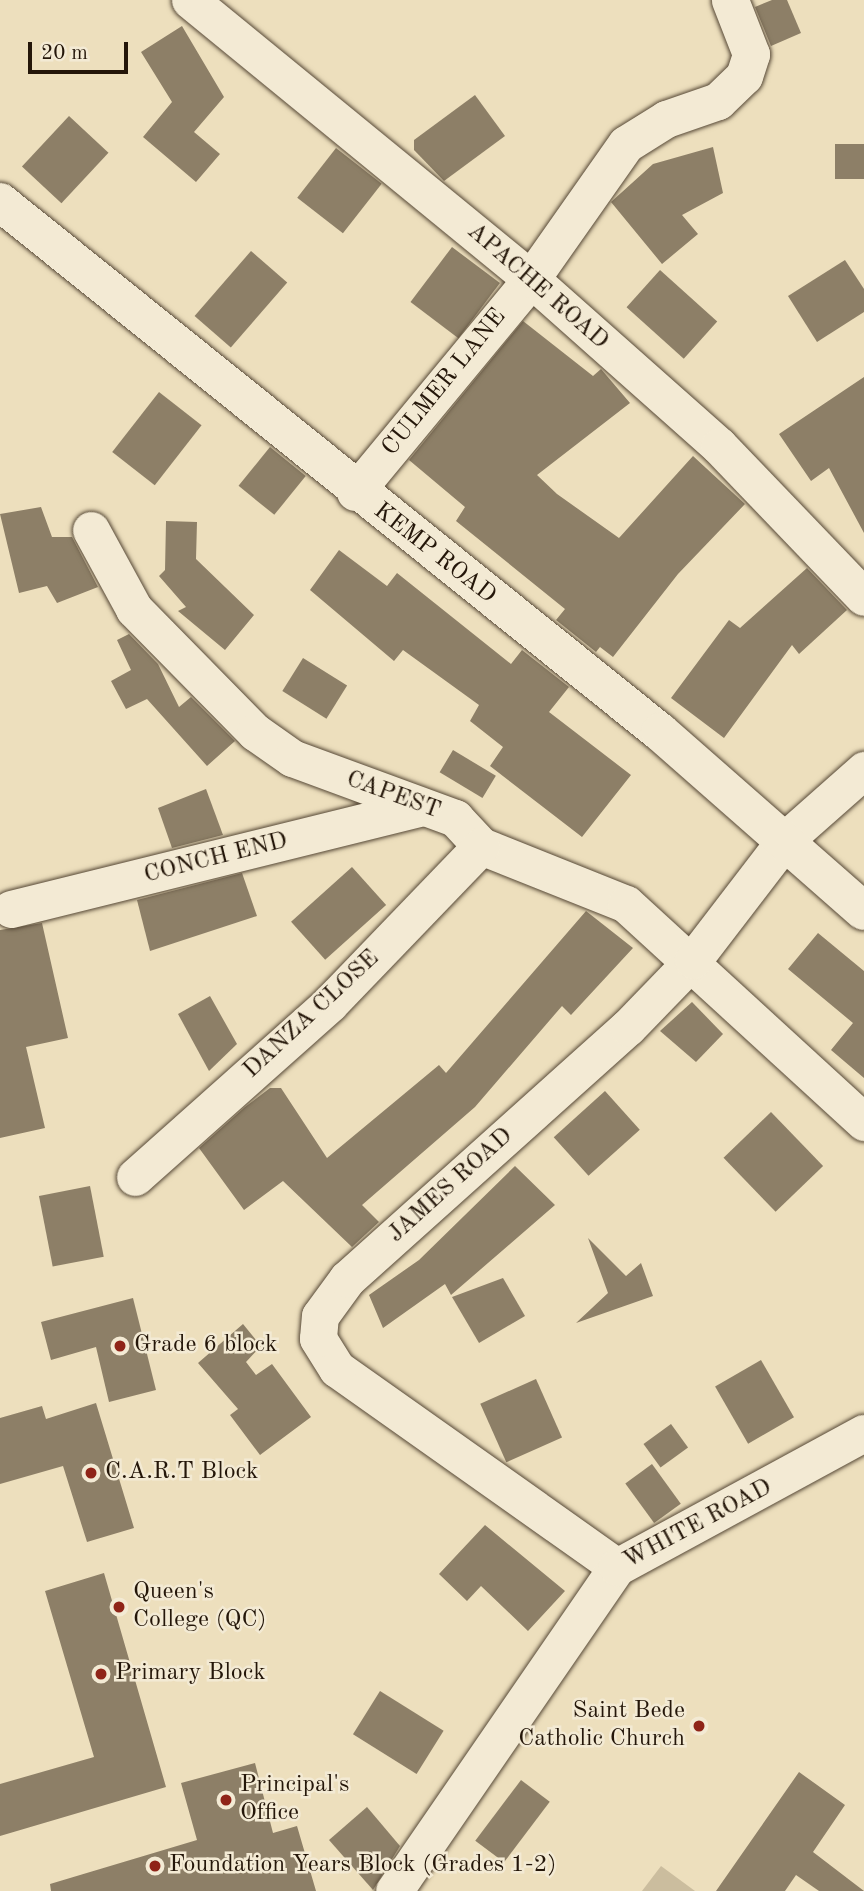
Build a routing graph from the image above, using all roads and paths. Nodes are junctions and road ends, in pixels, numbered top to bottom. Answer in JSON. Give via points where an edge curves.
{"nodes":[{"id":1,"x":190,"y":0,"type":"edge"},
{"id":2,"x":730,"y":0,"type":"edge"},
{"id":3,"x":3,"y":207,"type":"edge"},
{"id":4,"x":531,"y":279,"type":"junction"},
{"id":5,"x":355,"y":492,"type":"junction"},
{"id":6,"x":91,"y":530,"type":"dead end"},
{"id":7,"x":864,"y":597,"type":"edge"},
{"id":8,"x":864,"y":770,"type":"edge"},
{"id":9,"x":420,"y":808,"type":"junction"},
{"id":10,"x":785,"y":840,"type":"junction"},
{"id":11,"x":481,"y":846,"type":"junction"},
{"id":12,"x":11,"y":909,"type":"dead end"},
{"id":13,"x":864,"y":911,"type":"edge"},
{"id":14,"x":693,"y":960,"type":"junction"},
{"id":15,"x":864,"y":1122,"type":"edge"},
{"id":16,"x":135,"y":1177,"type":"dead end"},
{"id":17,"x":864,"y":1433,"type":"edge"},
{"id":18,"x":617,"y":1567,"type":"junction"},
{"id":19,"x":394,"y":1891,"type":"edge"}],
"edges":[{"from":1,"to":4,"type":"street","name":"APACHE ROAD"},
{"from":2,"to":4,"type":"street","name":"CULMER LANE","via":[[751,54],[744,76],[718,101],[666,119],[626,144]]},
{"from":3,"to":5,"type":"street","name":"KEMP ROAD"},
{"from":4,"to":5,"type":"street","name":"CULMER LANE"},
{"from":4,"to":7,"type":"street","name":"APACHE ROAD","via":[[719,446]]},
{"from":5,"to":10,"type":"street","name":"KEMP ROAD","via":[[660,732]]},
{"from":6,"to":9,"type":"street","name":"CAPEST","via":[[134,609],[255,732],[292,758]]},
{"from":8,"to":10,"type":"street","name":"JAMES ROAD"},
{"from":9,"to":11,"type":"street","name":"CAPEST","via":[[455,818]]},
{"from":9,"to":12,"type":"street","name":"CONCH END"},
{"from":10,"to":13,"type":"street","name":"KEMP ROAD"},
{"from":10,"to":14,"type":"street","name":"JAMES ROAD"},
{"from":11,"to":14,"type":"street","name":"CAPEST","via":[[626,904]]},
{"from":11,"to":16,"type":"street","name":"DANZA CLOSE","via":[[330,1003]]},
{"from":14,"to":15,"type":"street","name":"CAPEST"},
{"from":14,"to":18,"type":"street","name":"JAMES ROAD","via":[[628,1027],[347,1279],[324,1305],[317,1327],[337,1369]]},
{"from":17,"to":18,"type":"street","name":"WHITE ROAD"},
{"from":18,"to":19,"type":"street","name":"WHITE ROAD"}]}
